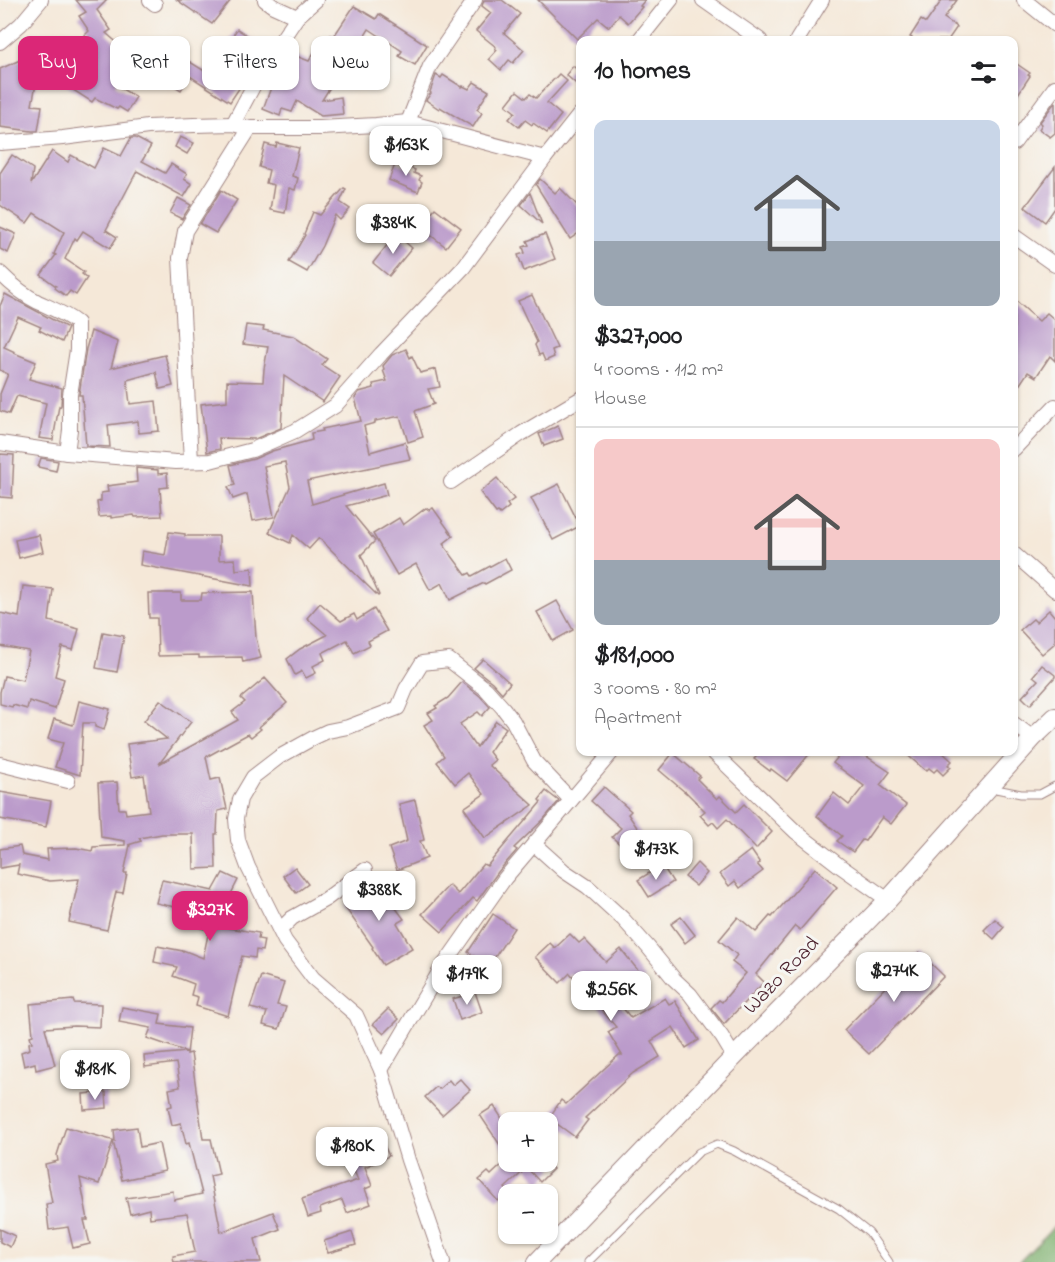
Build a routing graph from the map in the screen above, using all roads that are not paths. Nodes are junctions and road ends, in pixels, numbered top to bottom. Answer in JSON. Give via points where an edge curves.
{"nodes":[{"id":1,"x":41,"y":0,"type":"edge"},
{"id":2,"x":265,"y":0,"type":"edge"},
{"id":3,"x":316,"y":0,"type":"edge"},
{"id":4,"x":475,"y":0,"type":"edge"},
{"id":5,"x":671,"y":0,"type":"edge"},
{"id":6,"x":703,"y":0,"type":"edge"},
{"id":7,"x":822,"y":0,"type":"edge"},
{"id":8,"x":1024,"y":0,"type":"edge"},
{"id":9,"x":297,"y":17,"type":"junction"},
{"id":10,"x":1055,"y":25,"type":"edge"},
{"id":11,"x":642,"y":36,"type":"edge"},
{"id":12,"x":754,"y":36,"type":"edge"},
{"id":13,"x":800,"y":36,"type":"edge"},
{"id":14,"x":0,"y":42,"type":"edge"},
{"id":15,"x":1055,"y":87,"type":"edge"},
{"id":16,"x":576,"y":119,"type":"edge"},
{"id":17,"x":408,"y":122,"type":"junction"},
{"id":18,"x":233,"y":124,"type":"junction"},
{"id":19,"x":250,"y":128,"type":"junction"},
{"id":20,"x":1018,"y":138,"type":"edge"},
{"id":21,"x":0,"y":143,"type":"edge"},
{"id":22,"x":545,"y":158,"type":"junction"},
{"id":23,"x":1018,"y":239,"type":"edge"},
{"id":24,"x":1055,"y":265,"type":"edge"},
{"id":25,"x":0,"y":273,"type":"edge"},
{"id":26,"x":576,"y":401,"type":"edge"},
{"id":27,"x":1055,"y":406,"type":"edge"},
{"id":28,"x":0,"y":443,"type":"edge"},
{"id":29,"x":1018,"y":445,"type":"edge"},
{"id":30,"x":67,"y":453,"type":"junction"},
{"id":31,"x":192,"y":461,"type":"junction"},
{"id":32,"x":451,"y":482,"type":"dead end"},
{"id":33,"x":1018,"y":558,"type":"edge"},
{"id":34,"x":1055,"y":590,"type":"edge"},
{"id":35,"x":1055,"y":717,"type":"edge"},
{"id":36,"x":1018,"y":727,"type":"edge"},
{"id":37,"x":1033,"y":738,"type":"junction"},
{"id":38,"x":1018,"y":755,"type":"edge"},
{"id":39,"x":609,"y":756,"type":"edge"},
{"id":40,"x":717,"y":756,"type":"edge"},
{"id":41,"x":1017,"y":756,"type":"edge"},
{"id":42,"x":0,"y":764,"type":"edge"},
{"id":43,"x":68,"y":781,"type":"dead end"},
{"id":44,"x":1055,"y":786,"type":"edge"},
{"id":45,"x":988,"y":788,"type":"junction"},
{"id":46,"x":571,"y":800,"type":"junction"},
{"id":47,"x":534,"y":844,"type":"junction"},
{"id":48,"x":365,"y":870,"type":"dead end"},
{"id":49,"x":888,"y":900,"type":"junction"},
{"id":50,"x":280,"y":930,"type":"junction"},
{"id":51,"x":734,"y":1057,"type":"junction"},
{"id":52,"x":381,"y":1070,"type":"junction"},
{"id":53,"x":443,"y":1262,"type":"edge"},
{"id":54,"x":537,"y":1262,"type":"edge"},
{"id":55,"x":588,"y":1262,"type":"edge"},
{"id":56,"x":890,"y":1262,"type":"edge"}],
"edges":[{"from":1,"to":14,"type":"street"},
{"from":2,"to":9,"type":"street"},
{"from":3,"to":9,"type":"street"},
{"from":4,"to":17,"type":"street","via":[[430,66]]},
{"from":5,"to":11,"type":"street"},
{"from":6,"to":12,"type":"street"},
{"from":7,"to":13,"type":"street"},
{"from":8,"to":10,"type":"street"},
{"from":9,"to":18,"type":"street","via":[[264,66]]},
{"from":15,"to":20,"type":"street"},
{"from":16,"to":22,"type":"street"},
{"from":17,"to":19,"type":"street"},
{"from":17,"to":22,"type":"street"},
{"from":18,"to":19,"type":"street"},
{"from":18,"to":21,"type":"street"},
{"from":19,"to":31,"type":"street","via":[[185,231],[180,258]]},
{"from":22,"to":31,"type":"street","via":[[463,268],[335,406],[295,431],[252,450],[210,461]]},
{"from":23,"to":24,"type":"street"},
{"from":25,"to":30,"type":"street","via":[[22,292],[77,323]]},
{"from":26,"to":32,"type":"street"},
{"from":27,"to":29,"type":"street"},
{"from":28,"to":30,"type":"street"},
{"from":30,"to":31,"type":"street"},
{"from":33,"to":34,"type":"street"},
{"from":35,"to":37,"type":"main road","name":"Wazo Road"},
{"from":36,"to":37,"type":"street"},
{"from":37,"to":38,"type":"main road","name":"Wazo Road"},
{"from":39,"to":46,"type":"street"},
{"from":40,"to":49,"type":"street","via":[[796,832]]},
{"from":41,"to":45,"type":"main road","name":"Wazo Road"},
{"from":42,"to":43,"type":"street"},
{"from":44,"to":45,"type":"lane","via":[[1040,794]]},
{"from":45,"to":49,"type":"main road","name":"Wazo Road"},
{"from":46,"to":47,"type":"street"},
{"from":46,"to":50,"type":"street","via":[[534,761],[513,721],[486,689],[449,660],[422,663],[398,708],[315,737],[279,757],[253,777],[240,799],[236,819],[238,840]]},
{"from":47,"to":51,"type":"street","via":[[623,919],[690,994]]},
{"from":47,"to":52,"type":"street","via":[[441,969]]},
{"from":48,"to":50,"type":"street"},
{"from":49,"to":51,"type":"main road","name":"Wazo Road"},
{"from":50,"to":52,"type":"street","via":[[313,978],[356,1015]]},
{"from":51,"to":54,"type":"main road","name":"Wazo Road"},
{"from":52,"to":53,"type":"street"},
{"from":55,"to":56,"type":"lane","via":[[699,1152],[717,1144],[839,1209],[869,1233]]}]}
